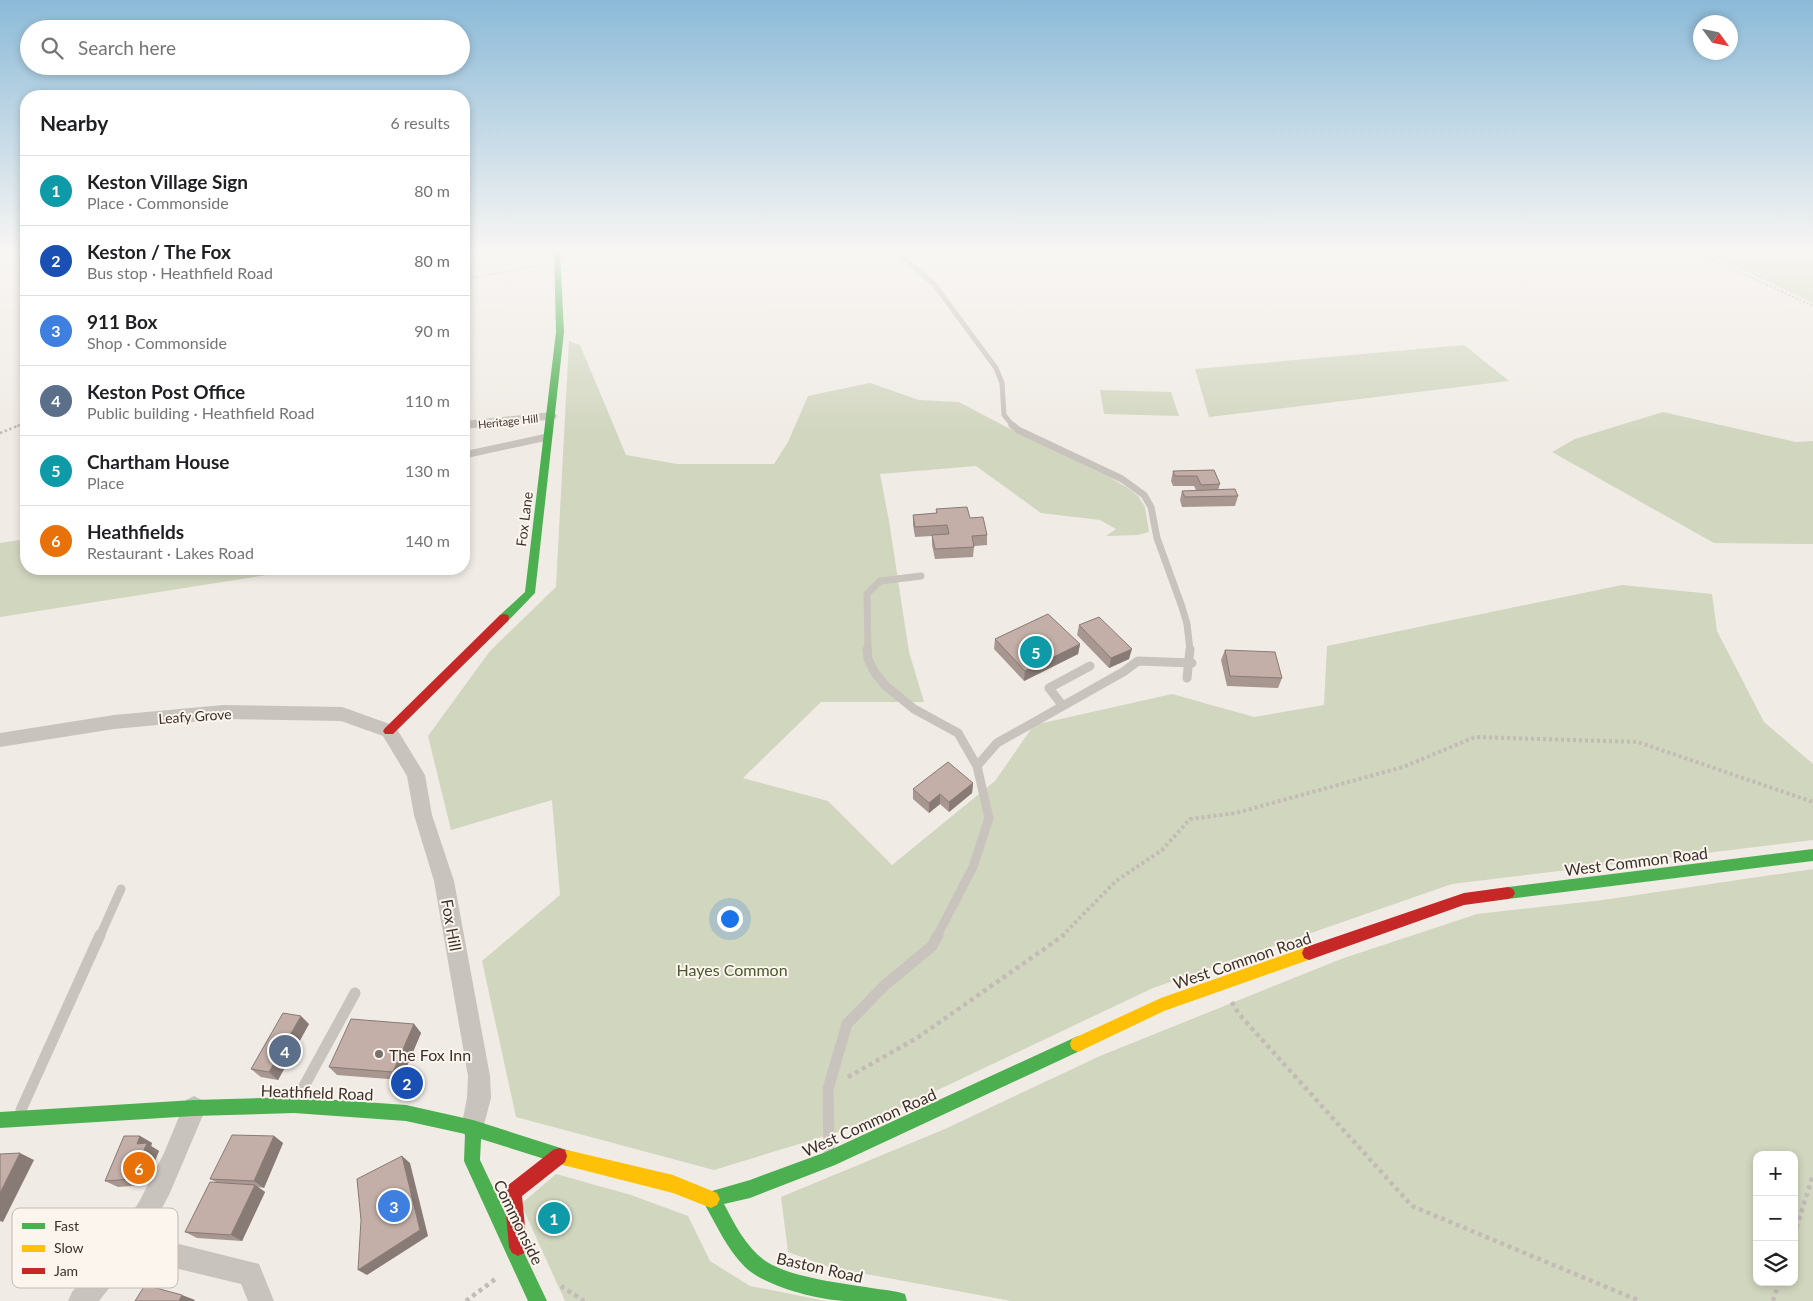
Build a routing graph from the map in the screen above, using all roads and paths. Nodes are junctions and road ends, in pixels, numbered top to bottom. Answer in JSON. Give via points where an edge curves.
{"nodes":[{"id":1,"x":559,"y":312,"type":"edge"},
{"id":2,"x":954,"y":312,"type":"edge"},
{"id":3,"x":551,"y":416,"type":"junction"},
{"id":4,"x":470,"y":424,"type":"edge"},
{"id":5,"x":20,"y":425,"type":"edge"},
{"id":6,"x":0,"y":433,"type":"edge"},
{"id":7,"x":549,"y":437,"type":"junction"},
{"id":8,"x":470,"y":454,"type":"edge"},
{"id":9,"x":921,"y":576,"type":"dead end"},
{"id":10,"x":1192,"y":663,"type":"junction"},
{"id":11,"x":1090,"y":666,"type":"dead end"},
{"id":12,"x":1188,"y":678,"type":"dead end"},
{"id":13,"x":1062,"y":705,"type":"junction"},
{"id":14,"x":389,"y":731,"type":"junction"},
{"id":15,"x":0,"y":740,"type":"edge"},
{"id":16,"x":977,"y":766,"type":"junction"},
{"id":17,"x":1813,"y":802,"type":"edge"},
{"id":18,"x":1813,"y":855,"type":"edge"},
{"id":19,"x":121,"y":889,"type":"dead end"},
{"id":20,"x":1221,"y":984,"type":"junction"},
{"id":21,"x":355,"y":993,"type":"dead end"},
{"id":22,"x":828,"y":1089,"type":"junction"},
{"id":23,"x":294,"y":1105,"type":"junction"},
{"id":24,"x":194,"y":1108,"type":"junction"},
{"id":25,"x":17,"y":1118,"type":"junction"},
{"id":26,"x":0,"y":1120,"type":"edge"},
{"id":27,"x":473,"y":1128,"type":"junction"},
{"id":28,"x":559,"y":1156,"type":"junction"},
{"id":29,"x":829,"y":1159,"type":"junction"},
{"id":30,"x":1813,"y":1175,"type":"edge"},
{"id":31,"x":711,"y":1199,"type":"junction"},
{"id":32,"x":151,"y":1208,"type":"edge"},
{"id":33,"x":1798,"y":1222,"type":"edge"},
{"id":34,"x":178,"y":1256,"type":"edge"},
{"id":35,"x":520,"y":1260,"type":"junction"},
{"id":36,"x":1778,"y":1286,"type":"edge"},
{"id":37,"x":93,"y":1288,"type":"edge"},
{"id":38,"x":81,"y":1301,"type":"edge"},
{"id":39,"x":261,"y":1301,"type":"edge"},
{"id":40,"x":466,"y":1301,"type":"edge"},
{"id":41,"x":538,"y":1301,"type":"edge"},
{"id":42,"x":898,"y":1301,"type":"edge"},
{"id":43,"x":1640,"y":1301,"type":"edge"},
{"id":44,"x":1773,"y":1301,"type":"edge"}],
"edges":[{"from":1,"to":3,"type":"street","name":"Fox Lane"},
{"from":2,"to":10,"type":"lane","via":[[1002,380],[1002,404],[1007,422],[1122,479],[1147,498],[1159,546],[1188,626]]},
{"from":3,"to":4,"type":"street","name":"Heritage Hill"},
{"from":3,"to":7,"type":"street","name":"Fox Lane"},
{"from":5,"to":6,"type":"path"},
{"from":7,"to":8,"type":"lane"},
{"from":7,"to":14,"type":"street","name":"Fox Lane","via":[[530,594]]},
{"from":9,"to":16,"type":"lane","via":[[880,581],[867,594],[868,659],[886,686],[914,709],[958,733]]},
{"from":10,"to":12,"type":"lane"},
{"from":10,"to":13,"type":"lane","via":[[1138,661]]},
{"from":11,"to":13,"type":"lane","via":[[1049,688]]},
{"from":13,"to":16,"type":"lane","via":[[997,743]]},
{"from":14,"to":15,"type":"street","name":"Leafy Grove","via":[[342,714],[223,712],[114,722]]},
{"from":14,"to":27,"type":"street","name":"Fox Hill","via":[[416,775],[423,815],[444,882],[479,1076],[479,1098]]},
{"from":16,"to":22,"type":"lane","via":[[989,818],[973,867],[932,946],[884,986],[847,1024]]},
{"from":17,"to":22,"type":"path","via":[[1638,742],[1475,737],[1403,767],[1236,813],[1190,818],[1162,850],[1116,881],[1066,933],[917,1038]]},
{"from":18,"to":20,"type":"street","name":"West Common Road","via":[[1464,899]]},
{"from":19,"to":25,"type":"lane"},
{"from":20,"to":29,"type":"street","name":"West Common Road","via":[[1161,1005]]},
{"from":20,"to":43,"type":"path","via":[[1238,1013],[1412,1206]]},
{"from":21,"to":23,"type":"lane"},
{"from":22,"to":29,"type":"lane"},
{"from":23,"to":24,"type":"street","name":"Heathfield Road"},
{"from":23,"to":27,"type":"street","name":"Heathfield Road","via":[[406,1113]]},
{"from":24,"to":25,"type":"street","name":"Heathfield Road"},
{"from":24,"to":32,"type":"street"},
{"from":25,"to":26,"type":"street","name":"Heathfield Road"},
{"from":27,"to":28,"type":"street","name":"Heathfield Road"},
{"from":27,"to":35,"type":"street","name":"Commonside","via":[[472,1161]]},
{"from":28,"to":31,"type":"street","name":"Heathfield Road","via":[[673,1184]]},
{"from":28,"to":35,"type":"street","via":[[513,1192]]},
{"from":29,"to":31,"type":"street","name":"West Common Road","via":[[750,1189]]},
{"from":30,"to":33,"type":"path"},
{"from":31,"to":42,"type":"street","name":"Baston Road","via":[[737,1245],[761,1269],[789,1280]]},
{"from":34,"to":39,"type":"street","via":[[250,1273]]},
{"from":35,"to":40,"type":"path"},
{"from":35,"to":41,"type":"street","name":"Commonside"},
{"from":36,"to":44,"type":"path"},
{"from":37,"to":38,"type":"street"}]}
